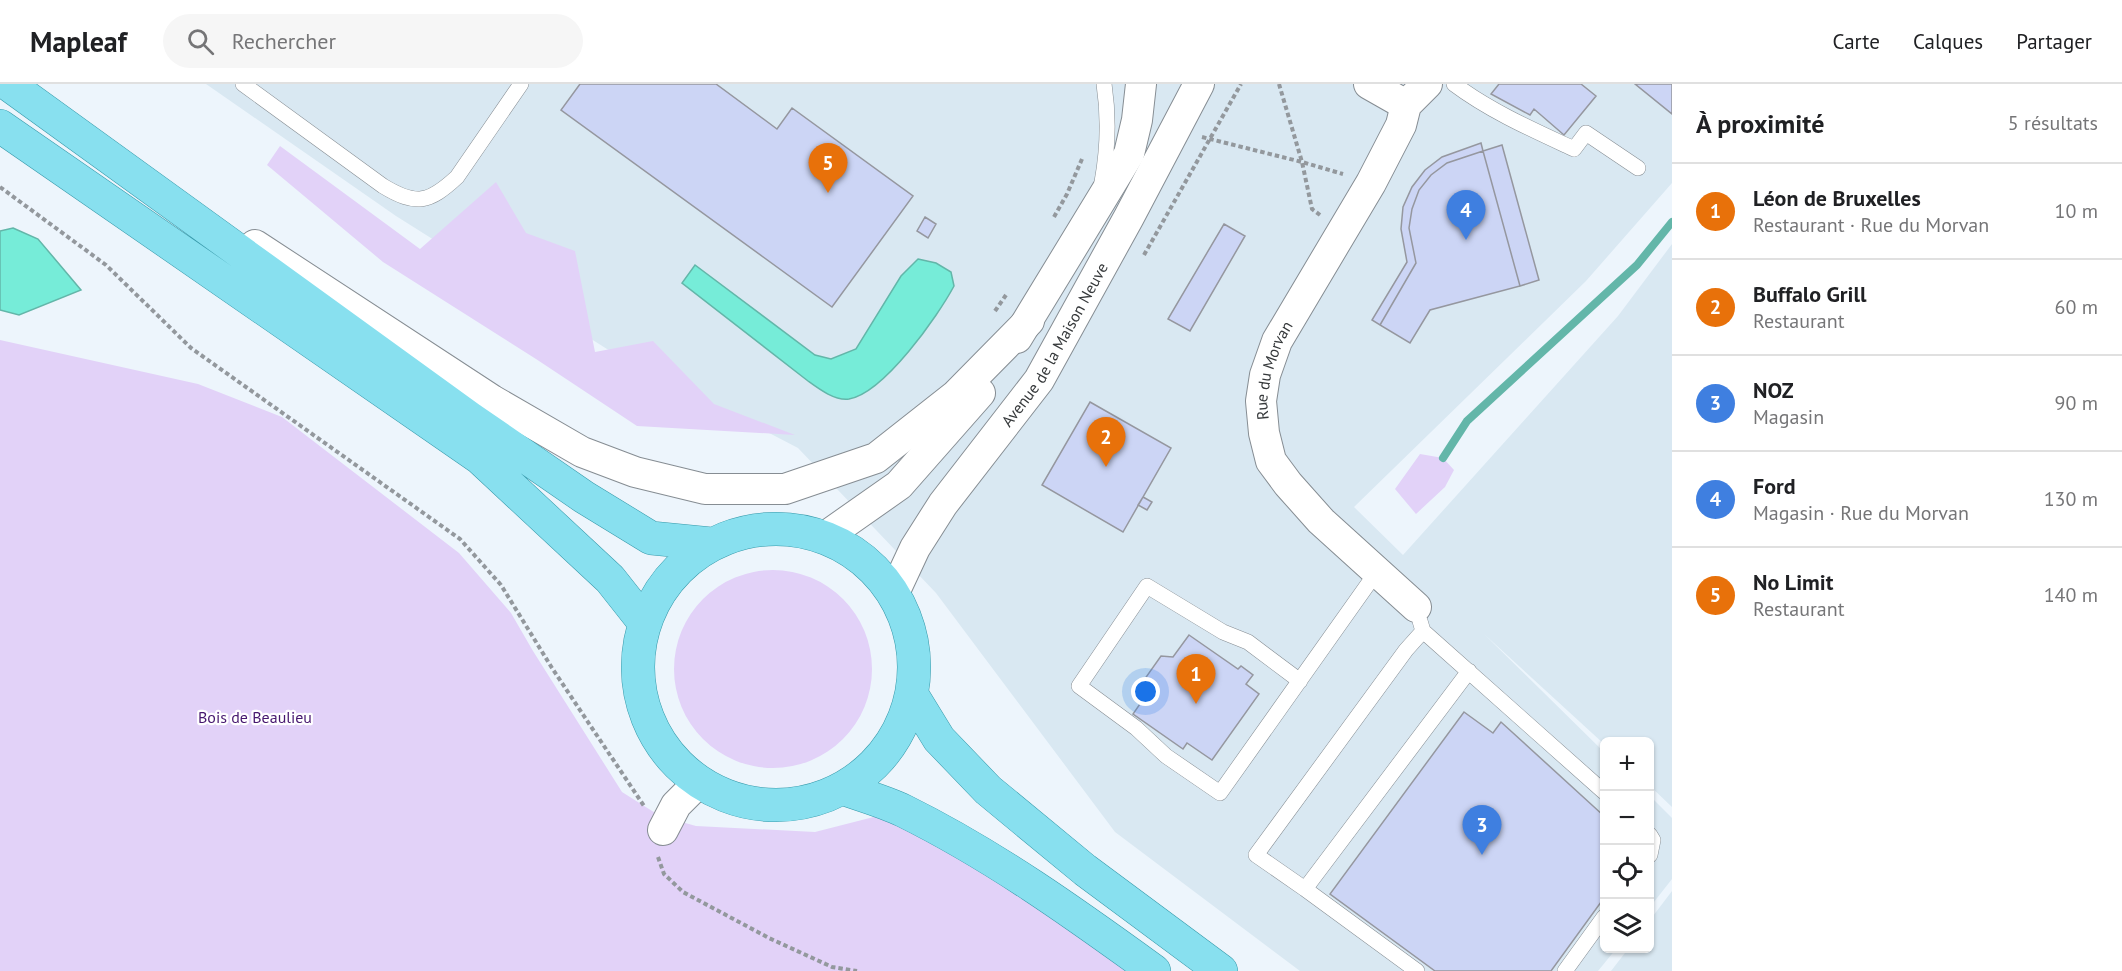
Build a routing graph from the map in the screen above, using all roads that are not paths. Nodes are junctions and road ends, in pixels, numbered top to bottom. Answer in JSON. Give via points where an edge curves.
{"nodes":[{"id":1,"x":9,"y":84,"type":"edge"},
{"id":2,"x":243,"y":84,"type":"edge"},
{"id":3,"x":521,"y":84,"type":"edge"},
{"id":4,"x":1104,"y":84,"type":"edge"},
{"id":5,"x":1141,"y":84,"type":"edge"},
{"id":6,"x":1199,"y":84,"type":"edge"},
{"id":7,"x":1369,"y":84,"type":"edge"},
{"id":8,"x":1427,"y":84,"type":"edge"},
{"id":9,"x":1454,"y":84,"type":"edge"},
{"id":10,"x":1473,"y":89,"type":"edge"},
{"id":11,"x":1406,"y":105,"type":"junction"},
{"id":12,"x":0,"y":126,"type":"edge"},
{"id":13,"x":1638,"y":168,"type":"dead end"},
{"id":14,"x":1097,"y":208,"type":"junction"},
{"id":15,"x":1029,"y":321,"type":"junction"},
{"id":16,"x":825,"y":537,"type":"junction"},
{"id":17,"x":712,"y":543,"type":"junction"},
{"id":18,"x":1378,"y":570,"type":"junction"},
{"id":19,"x":894,"y":593,"type":"junction"},
{"id":20,"x":1420,"y":619,"type":"junction"},
{"id":21,"x":644,"y":622,"type":"junction"},
{"id":22,"x":1469,"y":671,"type":"junction"},
{"id":23,"x":1300,"y":681,"type":"junction"},
{"id":24,"x":912,"y":694,"type":"junction"},
{"id":25,"x":698,"y":783,"type":"junction"},
{"id":26,"x":844,"y":789,"type":"junction"},
{"id":27,"x":1604,"y":791,"type":"edge"},
{"id":28,"x":663,"y":830,"type":"road end"},
{"id":29,"x":1305,"y":889,"type":"junction"},
{"id":30,"x":1600,"y":924,"type":"edge"},
{"id":31,"x":1154,"y":971,"type":"edge"},
{"id":32,"x":1221,"y":971,"type":"edge"},
{"id":33,"x":1417,"y":971,"type":"edge"},
{"id":34,"x":1565,"y":971,"type":"edge"}],
"edges":[{"from":1,"to":15,"type":"street","via":[[492,400],[582,452],[635,472],[705,489],[785,489],[876,458],[956,395]]},
{"from":1,"to":17,"type":"main road","via":[[584,497],[651,538]]},
{"from":2,"to":3,"type":"lane","via":[[383,186],[414,199],[430,198],[457,177]]},
{"from":4,"to":14,"type":"lane","via":[[1108,112],[1106,158]]},
{"from":5,"to":14,"type":"street","name":"Avenue de la Maison Neuve","via":[[1129,154]]},
{"from":6,"to":19,"type":"street","name":"Avenue de la Maison Neuve","via":[[1039,380],[943,504],[915,548]]},
{"from":7,"to":11,"type":"street"},
{"from":8,"to":11,"type":"street","name":"Rue du Morvan"},
{"from":9,"to":10,"type":"lane"},
{"from":10,"to":13,"type":"lane","via":[[1524,126],[1574,149],[1586,133]]},
{"from":11,"to":18,"type":"street","name":"Rue du Morvan","via":[[1401,126],[1371,183],[1277,342],[1261,401],[1271,461],[1321,521]]},
{"from":12,"to":21,"type":"main road","via":[[480,458],[610,579]]},
{"from":14,"to":15,"type":"street","name":"Avenue de la Maison Neuve"},
{"from":15,"to":16,"type":"street","name":"Avenue de la Maison Neuve","via":[[977,397],[898,485]]},
{"from":16,"to":17,"type":"main road","via":[[787,528],[767,529]]},
{"from":16,"to":19,"type":"main road","via":[[864,559]]},
{"from":17,"to":21,"type":"main road","via":[[682,564],[660,590]]},
{"from":18,"to":20,"type":"street","name":"Rue du Morvan"},
{"from":18,"to":23,"type":"lane"},
{"from":19,"to":24,"type":"main road","via":[[912,642]]},
{"from":20,"to":22,"type":"lane"},
{"from":20,"to":29,"type":"lane","via":[[1406,650],[1256,855]]},
{"from":21,"to":25,"type":"main road","via":[[637,658],[639,694],[651,729],[671,759]]},
{"from":22,"to":27,"type":"lane"},
{"from":22,"to":29,"type":"lane"},
{"from":23,"to":23,"type":"lane","via":[[1248,642],[1223,632],[1147,586],[1079,686],[1136,728],[1166,756],[1220,793]]},
{"from":24,"to":26,"type":"main road","via":[[903,723],[888,749]]},
{"from":24,"to":32,"type":"main road","via":[[939,739],[988,790],[1085,870]]},
{"from":25,"to":26,"type":"main road","via":[[725,797],[775,806],[816,801]]},
{"from":25,"to":28,"type":"street","via":[[676,805]]},
{"from":26,"to":31,"type":"main road","via":[[901,810],[955,838],[1047,894]]},
{"from":29,"to":33,"type":"lane"},
{"from":30,"to":34,"type":"lane"}]}
